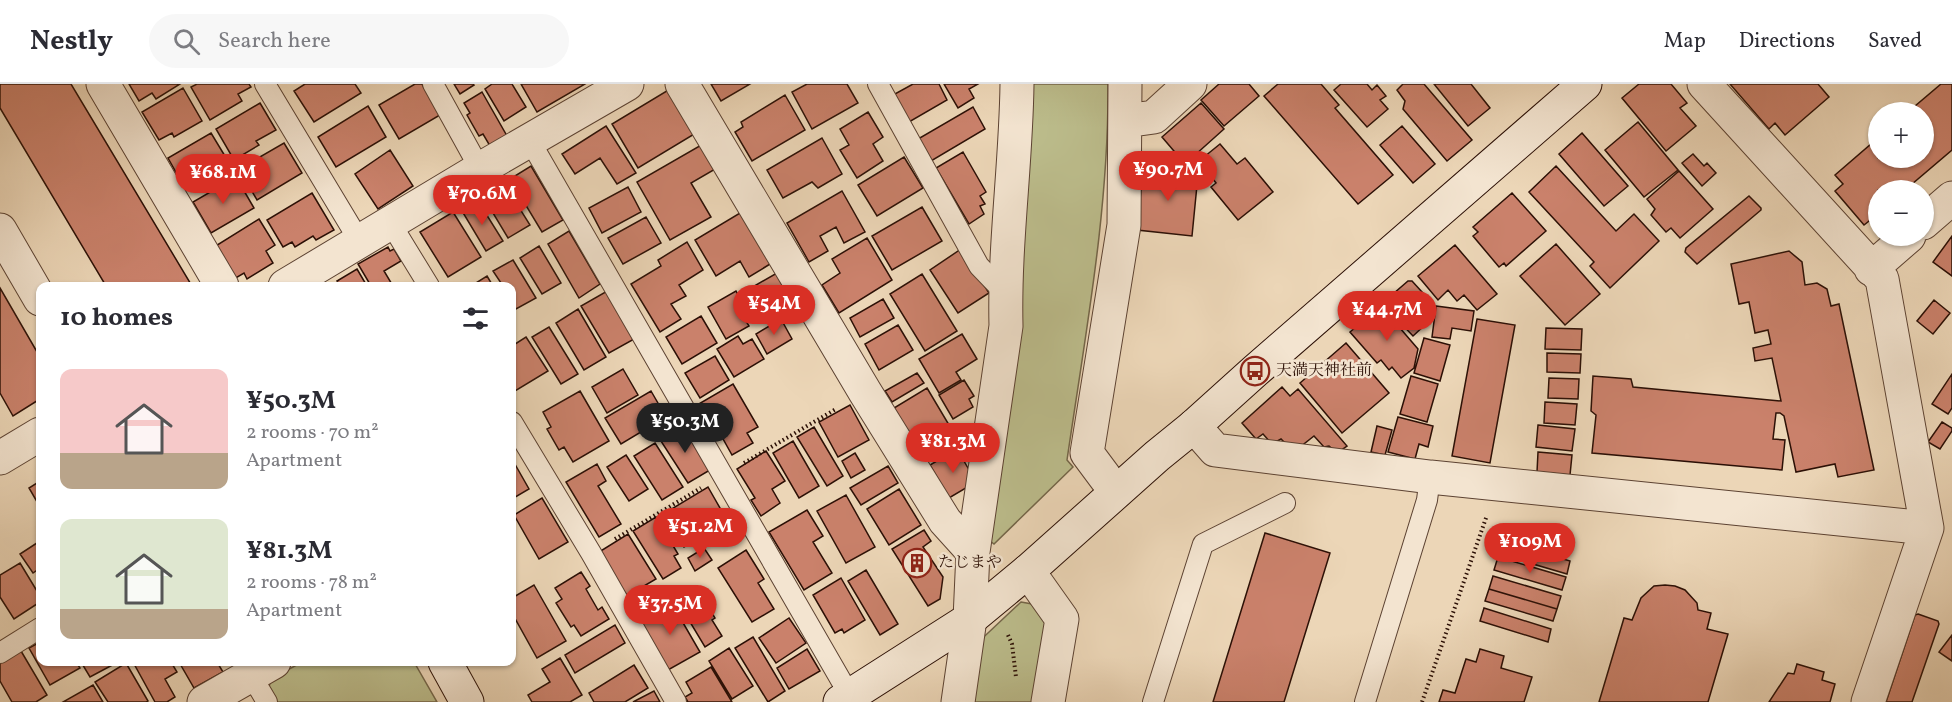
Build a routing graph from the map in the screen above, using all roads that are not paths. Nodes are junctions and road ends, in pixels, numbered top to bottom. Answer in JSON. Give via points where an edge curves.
{"nodes":[{"id":1,"x":103,"y":84,"type":"edge"},
{"id":2,"x":265,"y":84,"type":"edge"},
{"id":3,"x":433,"y":84,"type":"edge"},
{"id":4,"x":682,"y":84,"type":"edge"},
{"id":5,"x":878,"y":84,"type":"edge"},
{"id":6,"x":1017,"y":84,"type":"edge"},
{"id":7,"x":1125,"y":84,"type":"edge"},
{"id":8,"x":1190,"y":84,"type":"edge"},
{"id":9,"x":1585,"y":84,"type":"edge"},
{"id":10,"x":1704,"y":84,"type":"edge"},
{"id":11,"x":616,"y":86,"type":"edge"},
{"id":12,"x":1125,"y":122,"type":"junction"},
{"id":13,"x":530,"y":141,"type":"junction"},
{"id":14,"x":480,"y":169,"type":"junction"},
{"id":15,"x":1952,"y":198,"type":"edge"},
{"id":16,"x":1934,"y":214,"type":"edge"},
{"id":17,"x":391,"y":224,"type":"junction"},
{"id":18,"x":0,"y":230,"type":"edge"},
{"id":19,"x":360,"y":242,"type":"junction"},
{"id":20,"x":1897,"y":246,"type":"edge"},
{"id":21,"x":1871,"y":269,"type":"junction"},
{"id":22,"x":220,"y":282,"type":"edge"},
{"id":23,"x":292,"y":282,"type":"edge"},
{"id":24,"x":427,"y":282,"type":"edge"},
{"id":25,"x":36,"y":292,"type":"edge"},
{"id":26,"x":1005,"y":293,"type":"junction"},
{"id":27,"x":1194,"y":426,"type":"junction"},
{"id":28,"x":516,"y":429,"type":"edge"},
{"id":29,"x":36,"y":436,"type":"edge"},
{"id":30,"x":0,"y":458,"type":"edge"},
{"id":31,"x":1430,"y":477,"type":"junction"},
{"id":32,"x":1116,"y":492,"type":"junction"},
{"id":33,"x":1285,"y":503,"type":"dead end"},
{"id":34,"x":1927,"y":528,"type":"junction"},
{"id":35,"x":973,"y":552,"type":"junction"},
{"id":36,"x":1028,"y":571,"type":"junction"},
{"id":37,"x":970,"y":619,"type":"junction"},
{"id":38,"x":36,"y":630,"type":"edge"},
{"id":39,"x":0,"y":653,"type":"edge"},
{"id":40,"x":447,"y":666,"type":"edge"},
{"id":41,"x":264,"y":679,"type":"edge"},
{"id":42,"x":845,"y":699,"type":"edge"},
{"id":43,"x":204,"y":702,"type":"edge"},
{"id":44,"x":467,"y":702,"type":"edge"},
{"id":45,"x":676,"y":702,"type":"edge"},
{"id":46,"x":958,"y":702,"type":"edge"},
{"id":47,"x":1048,"y":702,"type":"edge"},
{"id":48,"x":1153,"y":702,"type":"edge"},
{"id":49,"x":1365,"y":702,"type":"edge"},
{"id":50,"x":1868,"y":702,"type":"edge"}],
"edges":[{"from":1,"to":22,"type":"street"},
{"from":2,"to":19,"type":"lane"},
{"from":3,"to":14,"type":"lane"},
{"from":4,"to":35,"type":"street","via":[[866,393],[945,520]]},
{"from":5,"to":26,"type":"lane","via":[[979,266]]},
{"from":6,"to":26,"type":"street"},
{"from":7,"to":12,"type":"street"},
{"from":8,"to":12,"type":"street","via":[[1154,117]]},
{"from":9,"to":27,"type":"street"},
{"from":10,"to":21,"type":"street"},
{"from":11,"to":13,"type":"street"},
{"from":12,"to":32,"type":"street","via":[[1124,225],[1087,453]]},
{"from":13,"to":14,"type":"street"},
{"from":13,"to":42,"type":"lane","via":[[722,475]]},
{"from":14,"to":17,"type":"street"},
{"from":15,"to":16,"type":"street"},
{"from":17,"to":19,"type":"street"},
{"from":17,"to":24,"type":"lane"},
{"from":18,"to":25,"type":"street"},
{"from":19,"to":23,"type":"street"},
{"from":20,"to":21,"type":"street"},
{"from":21,"to":34,"type":"street","via":[[1882,279]]},
{"from":26,"to":35,"type":"street","via":[[1006,326]]},
{"from":27,"to":31,"type":"street","via":[[1215,450]]},
{"from":27,"to":32,"type":"street"},
{"from":28,"to":45,"type":"lane"},
{"from":29,"to":30,"type":"street"},
{"from":31,"to":34,"type":"street"},
{"from":31,"to":49,"type":"lane","via":[[1427,500]]},
{"from":32,"to":36,"type":"street"},
{"from":33,"to":48,"type":"lane","via":[[1203,544]]},
{"from":34,"to":50,"type":"street"},
{"from":35,"to":37,"type":"street"},
{"from":36,"to":37,"type":"street"},
{"from":36,"to":47,"type":"street","via":[[1062,619]]},
{"from":37,"to":42,"type":"street"},
{"from":37,"to":46,"type":"street"},
{"from":38,"to":39,"type":"lane"},
{"from":40,"to":44,"type":"street"},
{"from":41,"to":43,"type":"street"}]}
